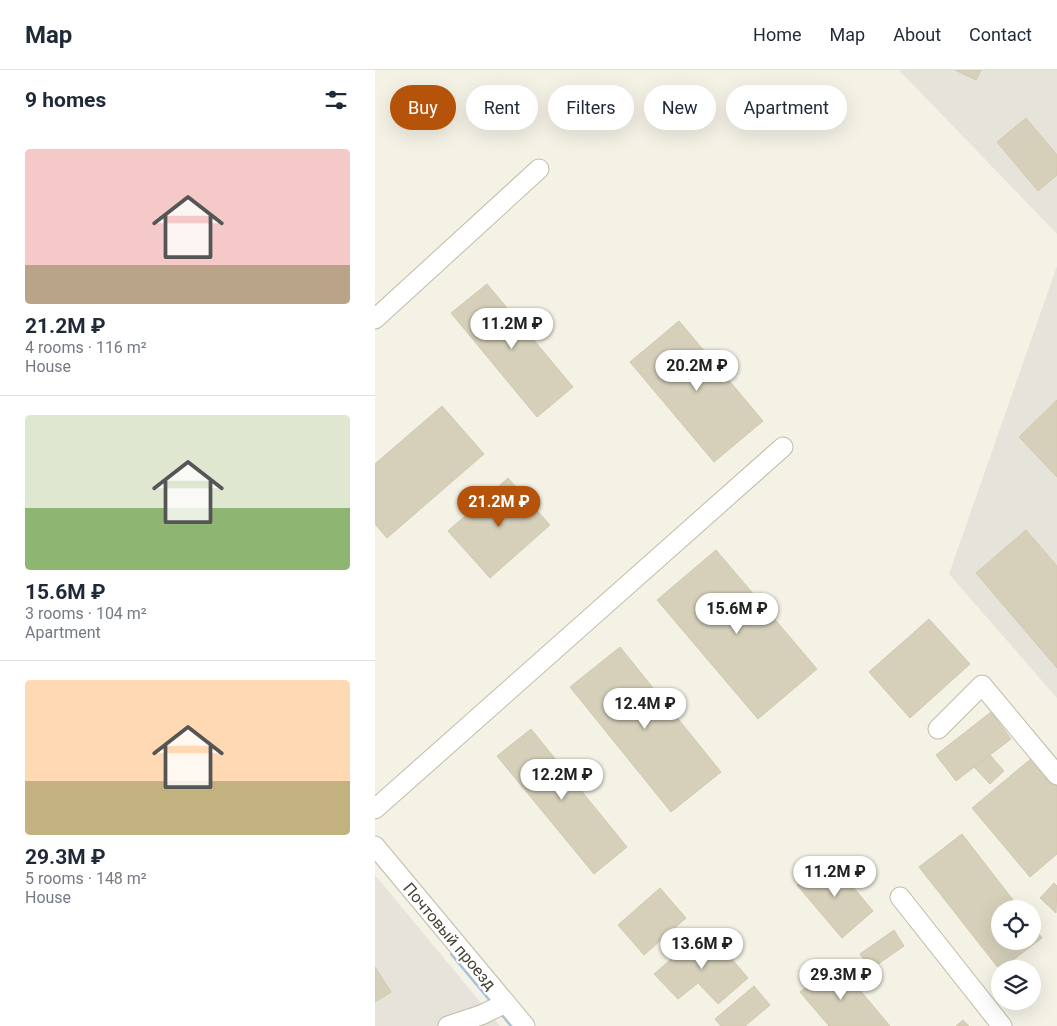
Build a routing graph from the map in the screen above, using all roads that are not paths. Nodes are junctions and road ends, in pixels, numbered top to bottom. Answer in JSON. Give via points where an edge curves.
{"nodes":[{"id":1,"x":539,"y":169,"type":"dead end"},
{"id":2,"x":375,"y":319,"type":"edge"},
{"id":3,"x":783,"y":447,"type":"dead end"},
{"id":4,"x":938,"y":728,"type":"dead end"},
{"id":5,"x":1057,"y":775,"type":"edge"},
{"id":6,"x":375,"y":809,"type":"edge"},
{"id":7,"x":377,"y":852,"type":"edge"},
{"id":8,"x":900,"y":897,"type":"dead end"},
{"id":9,"x":506,"y":1003,"type":"junction"},
{"id":10,"x":448,"y":1026,"type":"edge"},
{"id":11,"x":525,"y":1026,"type":"edge"},
{"id":12,"x":1002,"y":1026,"type":"edge"}],
"edges":[{"from":1,"to":2,"type":"street"},
{"from":3,"to":6,"type":"street"},
{"from":4,"to":5,"type":"street","via":[[981,685]]},
{"from":7,"to":9,"type":"street","name":"Почтовый проезд"},
{"from":8,"to":12,"type":"street"},
{"from":9,"to":10,"type":"street"},
{"from":9,"to":11,"type":"street","name":"Почтовый проезд"}]}
